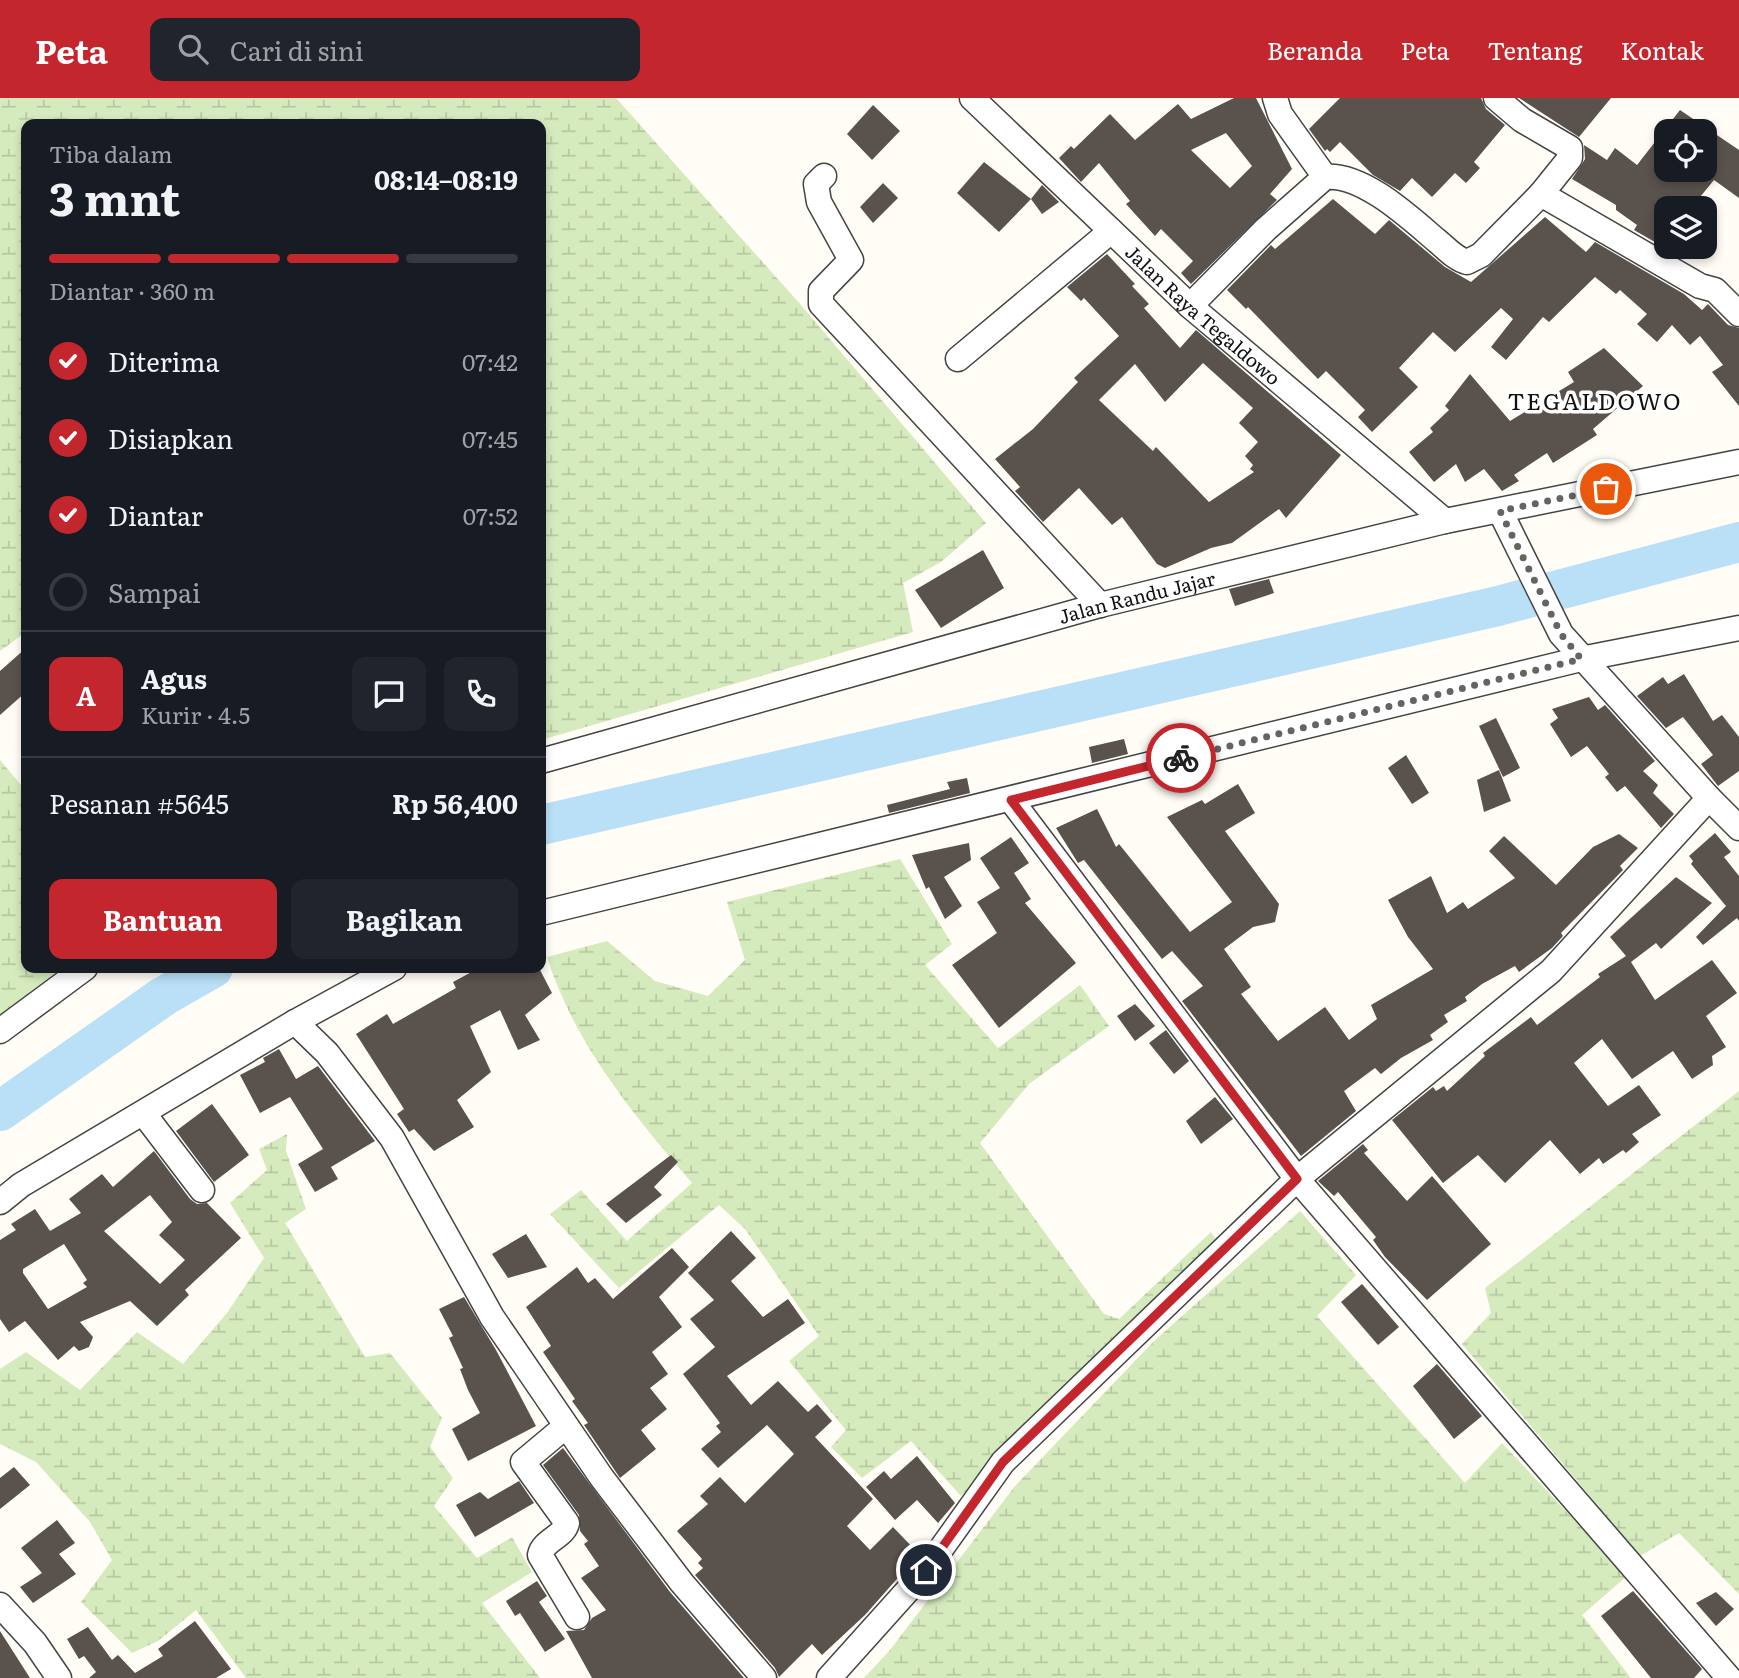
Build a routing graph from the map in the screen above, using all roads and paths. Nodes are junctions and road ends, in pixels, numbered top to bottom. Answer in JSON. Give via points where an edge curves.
{"nodes":[{"id":1,"x":972,"y":98,"type":"edge"},
{"id":2,"x":1275,"y":98,"type":"edge"},
{"id":3,"x":1496,"y":98,"type":"edge"},
{"id":4,"x":824,"y":176,"type":"dead end"},
{"id":5,"x":1325,"y":177,"type":"junction"},
{"id":6,"x":1541,"y":194,"type":"junction"},
{"id":7,"x":1111,"y":231,"type":"junction"},
{"id":8,"x":1190,"y":306,"type":"junction"},
{"id":9,"x":1739,"y":314,"type":"edge"},
{"id":10,"x":958,"y":359,"type":"dead end"},
{"id":11,"x":1739,"y":462,"type":"edge"},
{"id":12,"x":1500,"y":511,"type":"junction"},
{"id":13,"x":1445,"y":521,"type":"junction"},
{"id":14,"x":1100,"y":604,"type":"junction"},
{"id":15,"x":1739,"y":628,"type":"edge"},
{"id":16,"x":1581,"y":659,"type":"junction"},
{"id":17,"x":546,"y":760,"type":"edge"},
{"id":18,"x":1709,"y":798,"type":"junction"},
{"id":19,"x":1011,"y":800,"type":"junction"},
{"id":20,"x":1739,"y":828,"type":"edge"},
{"id":21,"x":546,"y":911,"type":"edge"},
{"id":22,"x":78,"y":973,"type":"edge"},
{"id":23,"x":385,"y":973,"type":"edge"},
{"id":24,"x":295,"y":1022,"type":"junction"},
{"id":25,"x":0,"y":1031,"type":"edge"},
{"id":26,"x":144,"y":1114,"type":"junction"},
{"id":27,"x":1297,"y":1179,"type":"junction"},
{"id":28,"x":202,"y":1190,"type":"dead end"},
{"id":29,"x":0,"y":1202,"type":"edge"},
{"id":30,"x":565,"y":1426,"type":"junction"},
{"id":31,"x":0,"y":1605,"type":"edge"},
{"id":32,"x":576,"y":1616,"type":"dead end"},
{"id":33,"x":59,"y":1678,"type":"edge"},
{"id":34,"x":764,"y":1678,"type":"edge"},
{"id":35,"x":829,"y":1678,"type":"edge"},
{"id":36,"x":1729,"y":1678,"type":"edge"}],
"edges":[{"from":1,"to":7,"type":"street","name":"Jalan Raya Tegaldowo"},
{"from":2,"to":5,"type":"street","via":[[1280,114]]},
{"from":3,"to":6,"type":"street","via":[[1522,120],[1570,148],[1570,158]]},
{"from":4,"to":14,"type":"street","via":[[817,184],[819,202],[851,260],[821,291],[821,304]]},
{"from":5,"to":6,"type":"street","via":[[1359,184],[1466,262],[1481,255]]},
{"from":5,"to":8,"type":"street"},
{"from":6,"to":9,"type":"street","via":[[1714,290]]},
{"from":7,"to":8,"type":"street","name":"Jalan Raya Tegaldowo"},
{"from":7,"to":10,"type":"street"},
{"from":8,"to":13,"type":"street","name":"Jalan Raya Tegaldowo"},
{"from":11,"to":12,"type":"street","name":"Jalan Randu Jajar"},
{"from":12,"to":13,"type":"street","name":"Jalan Randu Jajar"},
{"from":12,"to":16,"type":"street","via":[[1561,634]]},
{"from":13,"to":14,"type":"street","name":"Jalan Randu Jajar"},
{"from":14,"to":17,"type":"street","name":"Jalan Randu Jajar"},
{"from":15,"to":16,"type":"street"},
{"from":16,"to":18,"type":"street"},
{"from":16,"to":19,"type":"street"},
{"from":18,"to":20,"type":"street"},
{"from":18,"to":27,"type":"street","via":[[1551,971]]},
{"from":19,"to":21,"type":"street"},
{"from":19,"to":27,"type":"street"},
{"from":22,"to":25,"type":"street"},
{"from":23,"to":24,"type":"street"},
{"from":24,"to":26,"type":"street"},
{"from":24,"to":30,"type":"street","via":[[327,1054],[392,1138],[492,1317]]},
{"from":26,"to":28,"type":"street"},
{"from":26,"to":29,"type":"street","via":[[21,1185]]},
{"from":27,"to":35,"type":"street","via":[[1003,1462],[926,1570]]},
{"from":27,"to":36,"type":"street"},
{"from":30,"to":32,"type":"street","via":[[523,1462],[567,1523],[540,1555]]},
{"from":30,"to":34,"type":"street","via":[[682,1583]]},
{"from":31,"to":33,"type":"street"}]}
